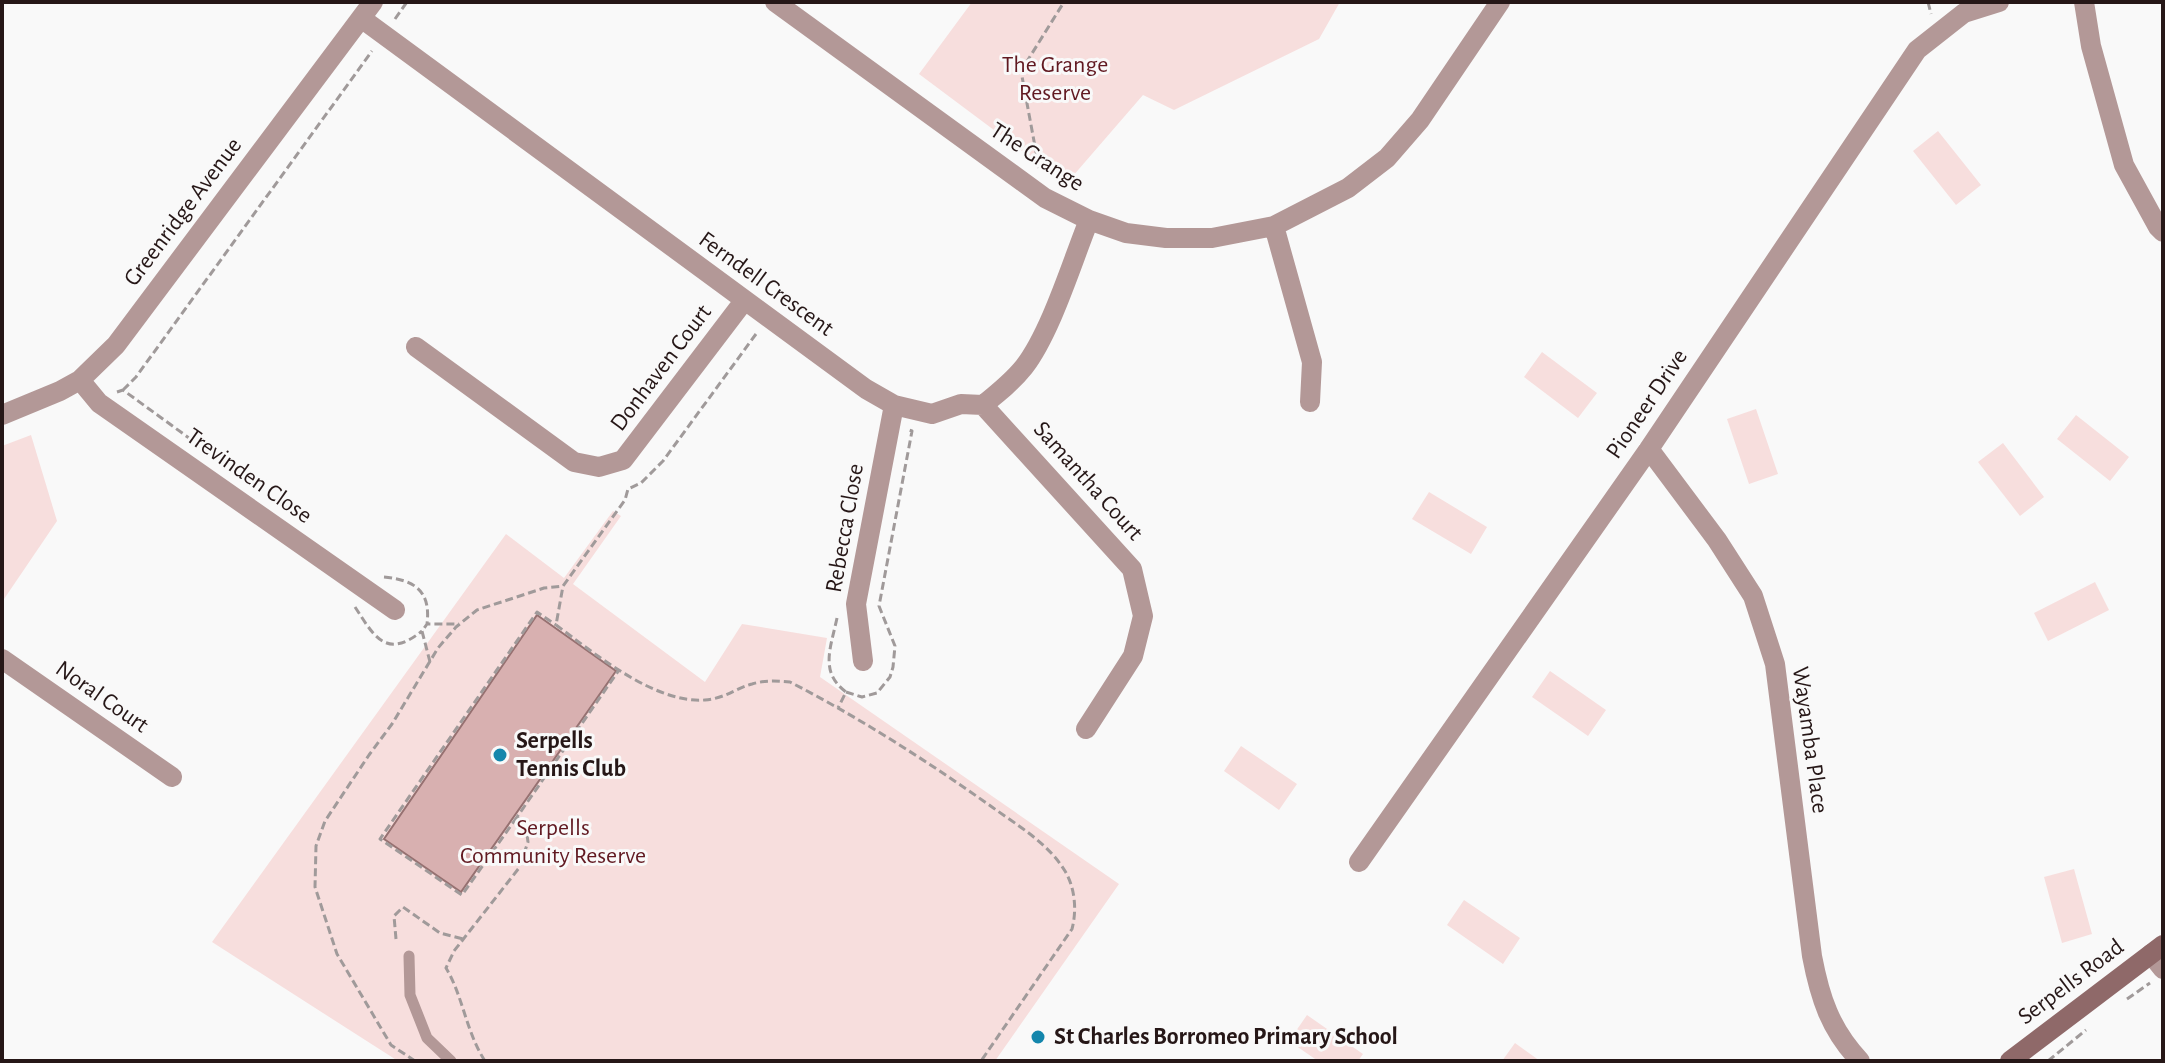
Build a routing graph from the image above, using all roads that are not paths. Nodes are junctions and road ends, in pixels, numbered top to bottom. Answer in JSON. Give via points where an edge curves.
{"nodes":[{"id":1,"x":775,"y":2,"type":"edge"},
{"id":2,"x":1500,"y":2,"type":"edge"},
{"id":3,"x":1999,"y":2,"type":"edge"},
{"id":4,"x":2084,"y":2,"type":"edge"},
{"id":5,"x":367,"y":10,"type":"edge"},
{"id":6,"x":1089,"y":220,"type":"junction"},
{"id":7,"x":1274,"y":226,"type":"junction"},
{"id":8,"x":2163,"y":232,"type":"edge"},
{"id":9,"x":744,"y":301,"type":"junction"},
{"id":10,"x":416,"y":347,"type":"dead end"},
{"id":11,"x":80,"y":380,"type":"junction"},
{"id":12,"x":1310,"y":402,"type":"dead end"},
{"id":13,"x":894,"y":405,"type":"junction"},
{"id":14,"x":983,"y":405,"type":"junction"},
{"id":15,"x":2,"y":415,"type":"edge"},
{"id":16,"x":1649,"y":449,"type":"junction"},
{"id":17,"x":395,"y":610,"type":"dead end"},
{"id":18,"x":2,"y":659,"type":"edge"},
{"id":19,"x":863,"y":661,"type":"dead end"},
{"id":20,"x":1086,"y":729,"type":"dead end"},
{"id":21,"x":172,"y":777,"type":"dead end"},
{"id":22,"x":1359,"y":862,"type":"dead end"},
{"id":23,"x":409,"y":956,"type":"dead end"},
{"id":24,"x":2157,"y":963,"type":"edge"},
{"id":25,"x":451,"y":1061,"type":"edge"},
{"id":26,"x":1860,"y":1061,"type":"edge"},
{"id":27,"x":2010,"y":1061,"type":"edge"}],
"edges":[{"from":1,"to":6,"type":"street","name":"The Grange","via":[[1045,198]]},
{"from":2,"to":7,"type":"street","name":"The Grange","via":[[1387,158],[1348,188]]},
{"from":3,"to":16,"type":"street","name":"Pioneer Drive","via":[[1964,13],[1917,50]]},
{"from":4,"to":8,"type":"street","via":[[2124,165]]},
{"from":5,"to":9,"type":"street","name":"Ferndell Crescent","via":[[384,34]]},
{"from":5,"to":11,"type":"street","name":"Greenridge Avenue","via":[[116,345]]},
{"from":6,"to":7,"type":"street","name":"The Grange","via":[[1126,233],[1166,238],[1212,238]]},
{"from":6,"to":14,"type":"street","via":[[1043,335],[1025,365]]},
{"from":7,"to":12,"type":"street","via":[[1312,362]]},
{"from":9,"to":10,"type":"street","name":"Donhaven Court","via":[[623,460],[599,467],[574,462]]},
{"from":9,"to":13,"type":"street","name":"Ferndell Crescent"},
{"from":11,"to":15,"type":"street","name":"Greenridge Avenue"},
{"from":11,"to":17,"type":"street","name":"Trevinden Close","via":[[99,403]]},
{"from":13,"to":14,"type":"street","name":"Ferndell Crescent","via":[[932,414],[961,404]]},
{"from":13,"to":19,"type":"street","name":"Rebecca Close","via":[[856,604]]},
{"from":14,"to":20,"type":"street","name":"Samantha Court","via":[[1132,569],[1143,616],[1133,656]]},
{"from":16,"to":22,"type":"street","name":"Pioneer Drive"},
{"from":16,"to":26,"type":"street","name":"Wayamba Place","via":[[1753,596],[1775,664],[1820,998],[1843,1043]]},
{"from":18,"to":21,"type":"street","name":"Noral Court"},
{"from":23,"to":25,"type":"lane","via":[[410,995],[421,1024],[427,1038]]},
{"from":24,"to":27,"type":"street","name":"Serpells Road"}]}
